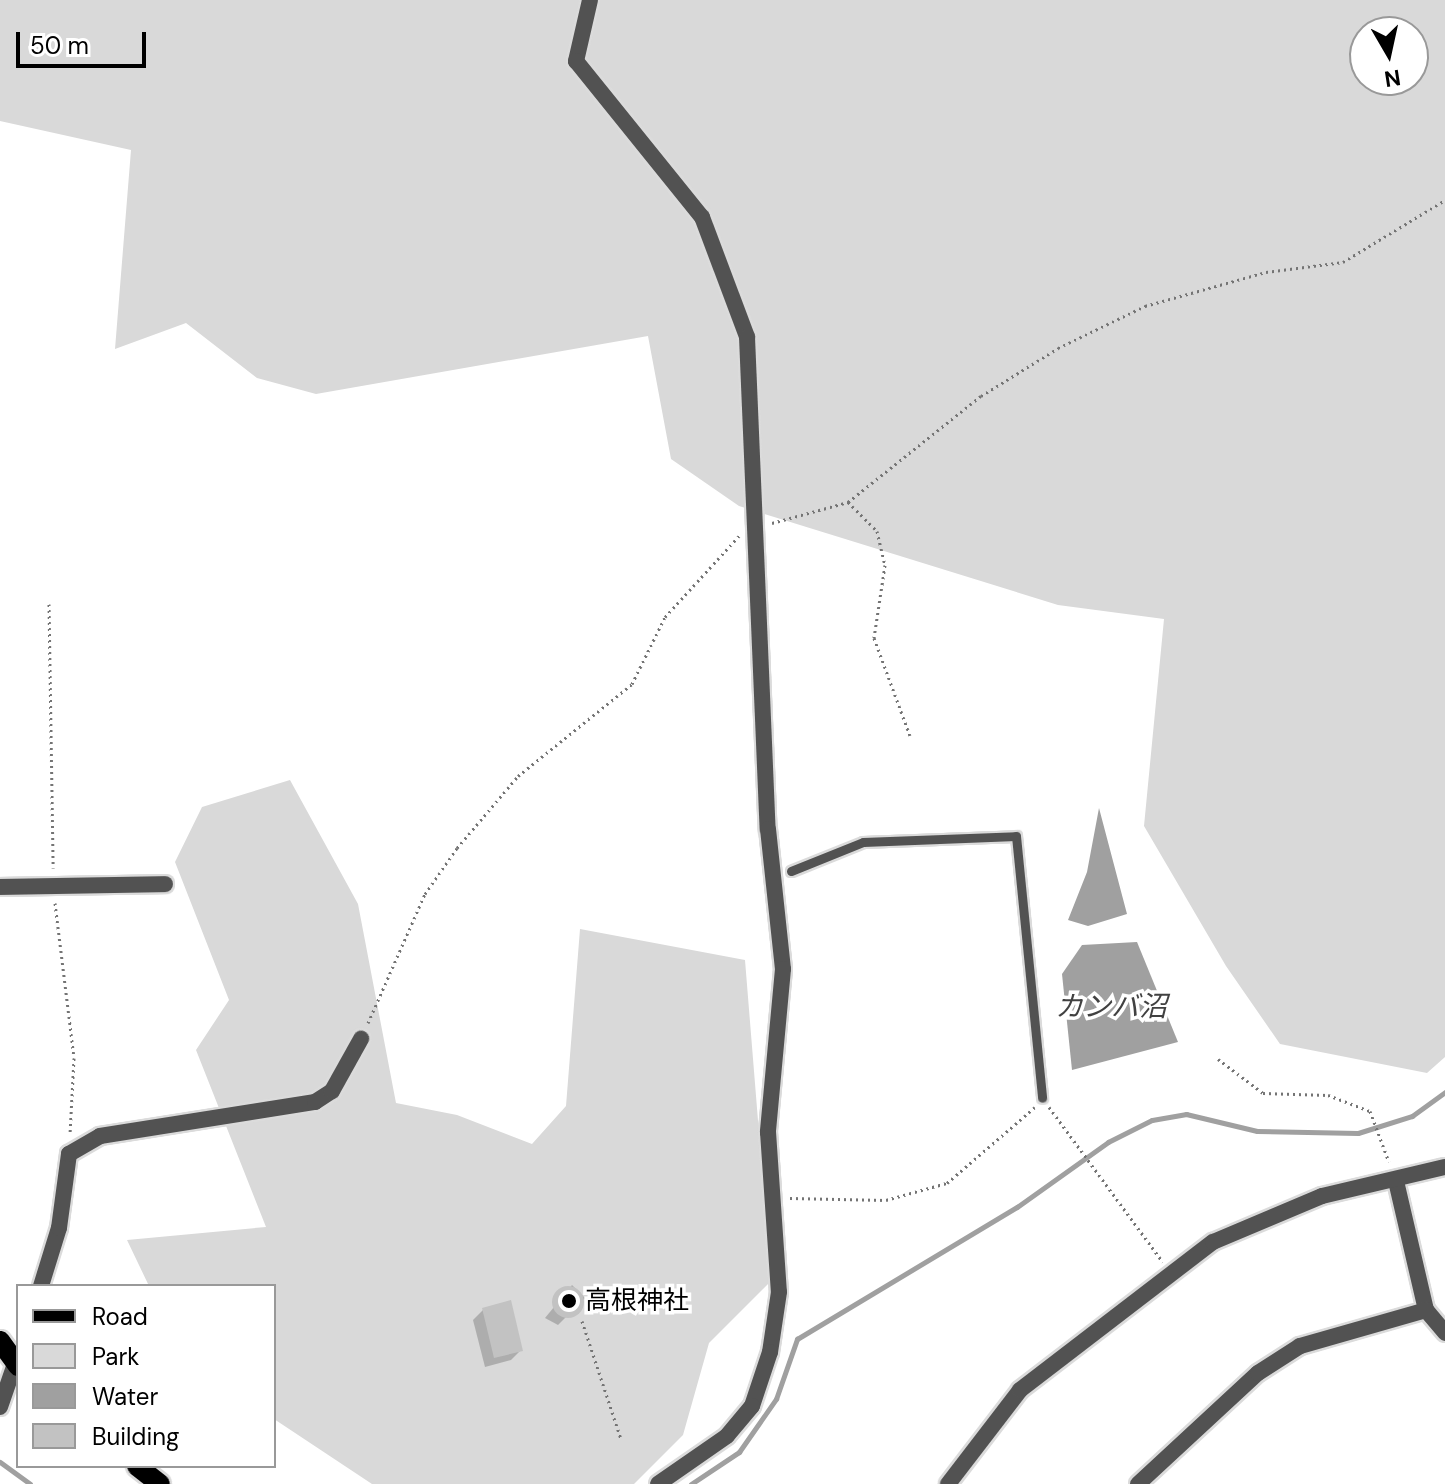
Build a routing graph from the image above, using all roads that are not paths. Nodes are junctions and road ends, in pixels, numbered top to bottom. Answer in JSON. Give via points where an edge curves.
{"nodes":[{"id":1,"x":590,"y":0,"type":"edge"},
{"id":2,"x":791,"y":871,"type":"dead end"},
{"id":3,"x":165,"y":884,"type":"dead end"},
{"id":4,"x":0,"y":887,"type":"edge"},
{"id":5,"x":361,"y":1039,"type":"road end"},
{"id":6,"x":1042,"y":1098,"type":"road end"},
{"id":7,"x":1445,"y":1167,"type":"edge"},
{"id":8,"x":1396,"y":1181,"type":"junction"},
{"id":9,"x":42,"y":1284,"type":"edge"},
{"id":10,"x":1426,"y":1310,"type":"junction"},
{"id":11,"x":1445,"y":1333,"type":"edge"},
{"id":12,"x":0,"y":1341,"type":"edge"},
{"id":13,"x":16,"y":1360,"type":"edge"},
{"id":14,"x":16,"y":1364,"type":"edge"},
{"id":15,"x":0,"y":1407,"type":"edge"},
{"id":16,"x":140,"y":1468,"type":"edge"},
{"id":17,"x":160,"y":1484,"type":"edge"},
{"id":18,"x":658,"y":1484,"type":"edge"},
{"id":19,"x":948,"y":1484,"type":"edge"},
{"id":20,"x":1138,"y":1484,"type":"edge"}],
"edges":[{"from":1,"to":18,"type":"street","via":[[576,61],[702,217],[747,337],[761,528],[768,829],[783,969],[768,1132],[779,1292],[752,1406],[727,1436]]},
{"from":2,"to":6,"type":"lane","via":[[863,842],[1016,836]]},
{"from":3,"to":4,"type":"street"},
{"from":5,"to":9,"type":"street","via":[[332,1091],[315,1102],[100,1136],[69,1154],[59,1228]]},
{"from":7,"to":8,"type":"street"},
{"from":8,"to":10,"type":"street"},
{"from":8,"to":19,"type":"street","via":[[1260,1218],[1170,1271],[1020,1390]]},
{"from":10,"to":11,"type":"street"},
{"from":10,"to":20,"type":"street","via":[[1300,1346],[1258,1373]]},
{"from":12,"to":13,"type":"main road"},
{"from":14,"to":15,"type":"street"},
{"from":16,"to":17,"type":"main road"}]}
